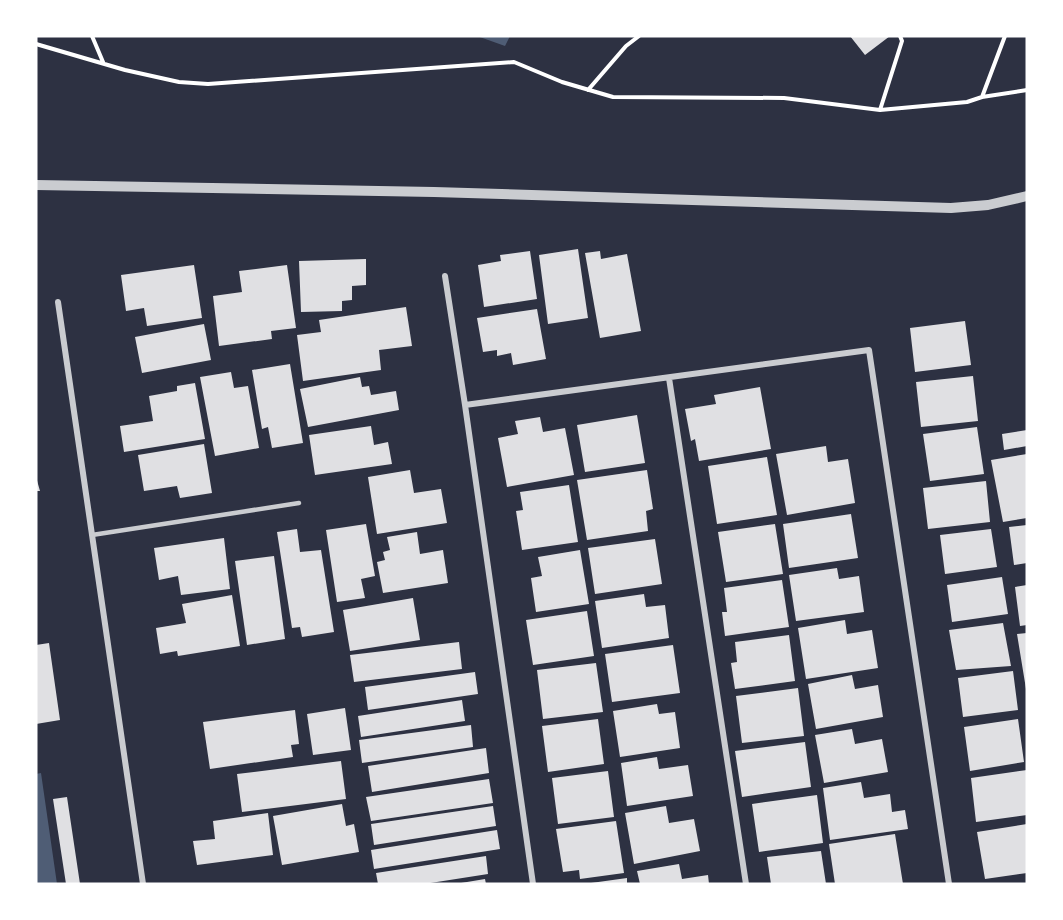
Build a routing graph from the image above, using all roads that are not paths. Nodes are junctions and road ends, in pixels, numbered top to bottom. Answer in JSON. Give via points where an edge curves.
{"nodes":[{"id":1,"x":36,"y":185,"type":"edge"},
{"id":2,"x":1027,"y":196,"type":"edge"},
{"id":3,"x":445,"y":276,"type":"dead end"},
{"id":4,"x":58,"y":302,"type":"dead end"},
{"id":5,"x":669,"y":378,"type":"junction"},
{"id":6,"x":465,"y":405,"type":"junction"},
{"id":7,"x":299,"y":503,"type":"dead end"},
{"id":8,"x":92,"y":535,"type":"junction"},
{"id":9,"x":143,"y":884,"type":"edge"},
{"id":10,"x":533,"y":884,"type":"edge"},
{"id":11,"x":746,"y":884,"type":"edge"},
{"id":12,"x":949,"y":884,"type":"edge"}],
"edges":[{"from":1,"to":2,"type":"street","via":[[434,192],[951,208]]},
{"from":3,"to":6,"type":"street"},
{"from":4,"to":8,"type":"street"},
{"from":5,"to":6,"type":"street"},
{"from":5,"to":11,"type":"street"},
{"from":5,"to":12,"type":"street","via":[[869,350]]},
{"from":6,"to":10,"type":"street"},
{"from":7,"to":8,"type":"lane"},
{"from":8,"to":9,"type":"street"}]}
